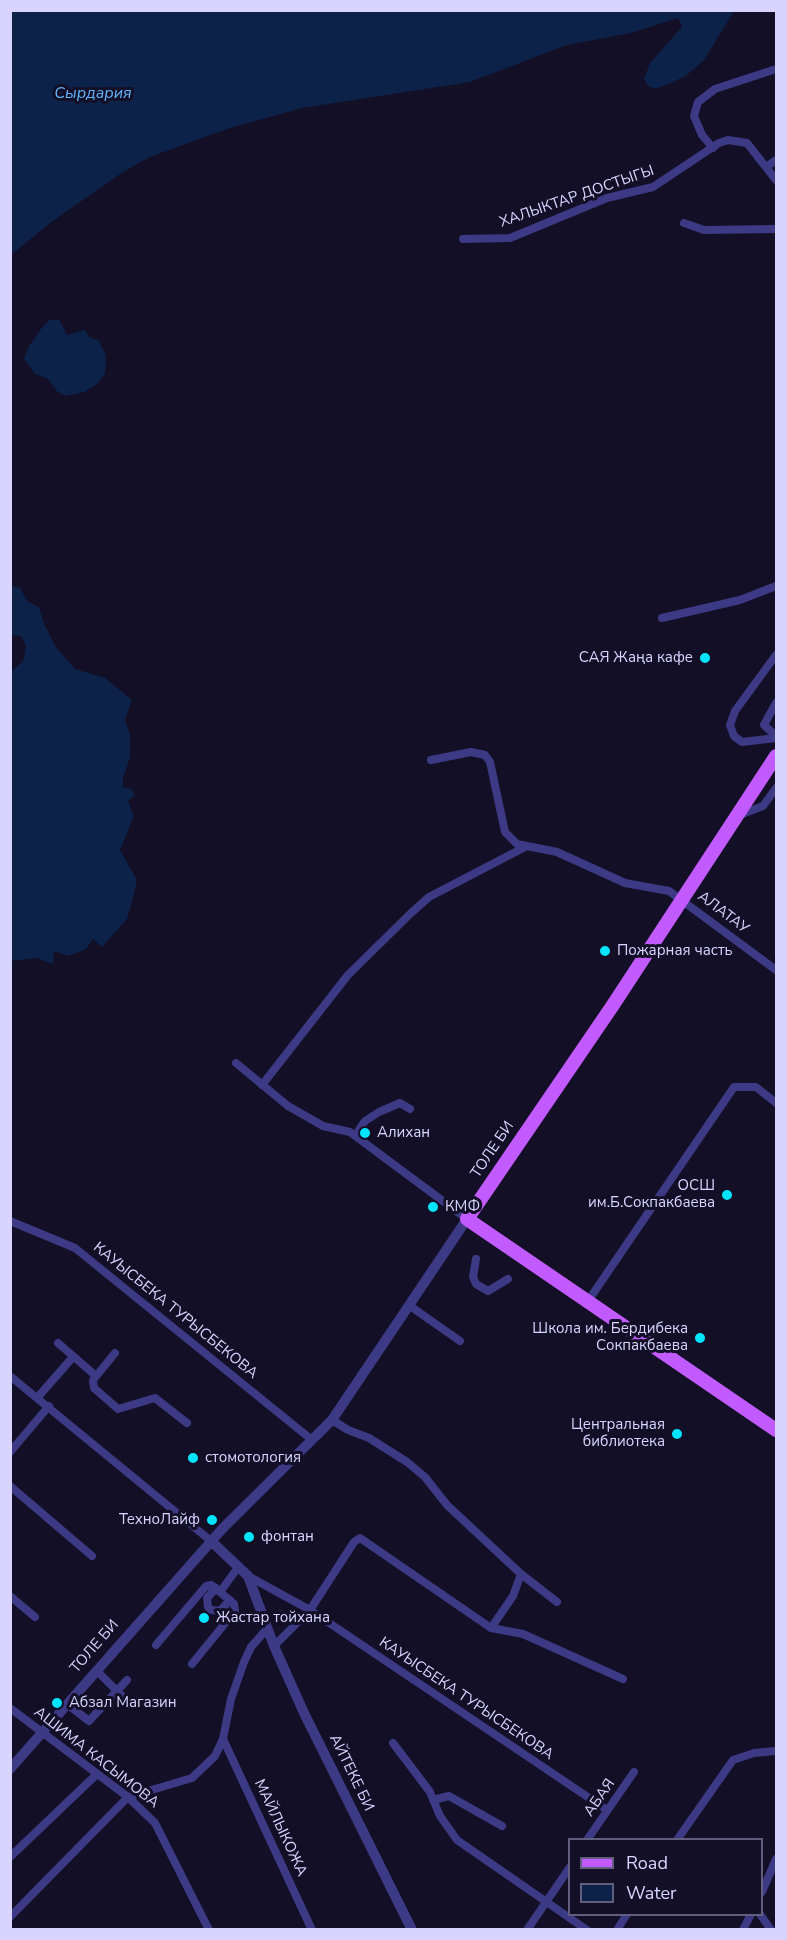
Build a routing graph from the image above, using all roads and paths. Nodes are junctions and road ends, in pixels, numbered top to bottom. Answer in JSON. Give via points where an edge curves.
{"nodes":[{"id":1,"x":777,"y":69,"type":"edge"},
{"id":2,"x":713,"y":147,"type":"junction"},
{"id":3,"x":777,"y":160,"type":"edge"},
{"id":4,"x":777,"y":166,"type":"edge"},
{"id":5,"x":766,"y":167,"type":"junction"},
{"id":6,"x":775,"y":178,"type":"edge"},
{"id":7,"x":684,"y":223,"type":"dead end"},
{"id":8,"x":777,"y":229,"type":"edge"},
{"id":9,"x":463,"y":239,"type":"dead end"},
{"id":10,"x":777,"y":586,"type":"edge"},
{"id":11,"x":662,"y":618,"type":"dead end"},
{"id":12,"x":777,"y":655,"type":"edge"},
{"id":13,"x":777,"y":703,"type":"edge"},
{"id":14,"x":777,"y":737,"type":"edge"},
{"id":15,"x":777,"y":756,"type":"edge"},
{"id":16,"x":431,"y":760,"type":"dead end"},
{"id":17,"x":777,"y":788,"type":"edge"},
{"id":18,"x":736,"y":817,"type":"junction"},
{"id":19,"x":527,"y":846,"type":"junction"},
{"id":20,"x":683,"y":900,"type":"junction"},
{"id":21,"x":777,"y":970,"type":"edge"},
{"id":22,"x":236,"y":1063,"type":"dead end"},
{"id":23,"x":262,"y":1084,"type":"junction"},
{"id":24,"x":777,"y":1103,"type":"edge"},
{"id":25,"x":410,"y":1109,"type":"dead end"},
{"id":26,"x":355,"y":1136,"type":"junction"},
{"id":27,"x":467,"y":1219,"type":"junction"},
{"id":28,"x":10,"y":1221,"type":"edge"},
{"id":29,"x":476,"y":1259,"type":"dead end"},
{"id":30,"x":508,"y":1280,"type":"dead end"},
{"id":31,"x":588,"y":1301,"type":"junction"},
{"id":32,"x":410,"y":1306,"type":"junction"},
{"id":33,"x":460,"y":1341,"type":"dead end"},
{"id":34,"x":58,"y":1343,"type":"dead end"},
{"id":35,"x":115,"y":1353,"type":"dead end"},
{"id":36,"x":73,"y":1357,"type":"junction"},
{"id":37,"x":10,"y":1376,"type":"edge"},
{"id":38,"x":96,"y":1376,"type":"junction"},
{"id":39,"x":37,"y":1398,"type":"junction"},
{"id":40,"x":49,"y":1406,"type":"junction"},
{"id":41,"x":332,"y":1420,"type":"junction"},
{"id":42,"x":187,"y":1423,"type":"dead end"},
{"id":43,"x":777,"y":1430,"type":"edge"},
{"id":44,"x":312,"y":1440,"type":"junction"},
{"id":45,"x":10,"y":1452,"type":"edge"},
{"id":46,"x":10,"y":1486,"type":"edge"},
{"id":47,"x":208,"y":1544,"type":"junction"},
{"id":48,"x":92,"y":1556,"type":"dead end"},
{"id":49,"x":239,"y":1566,"type":"junction"},
{"id":50,"x":521,"y":1574,"type":"junction"},
{"id":51,"x":248,"y":1576,"type":"junction"},
{"id":52,"x":218,"y":1590,"type":"junction"},
{"id":53,"x":10,"y":1596,"type":"edge"},
{"id":54,"x":230,"y":1600,"type":"junction"},
{"id":55,"x":557,"y":1602,"type":"dead end"},
{"id":56,"x":310,"y":1610,"type":"junction"},
{"id":57,"x":35,"y":1617,"type":"dead end"},
{"id":58,"x":491,"y":1628,"type":"junction"},
{"id":59,"x":267,"y":1629,"type":"junction"},
{"id":60,"x":156,"y":1645,"type":"dead end"},
{"id":61,"x":274,"y":1646,"type":"junction"},
{"id":62,"x":192,"y":1664,"type":"dead end"},
{"id":63,"x":96,"y":1671,"type":"junction"},
{"id":64,"x":623,"y":1679,"type":"dead end"},
{"id":65,"x":127,"y":1680,"type":"dead end"},
{"id":66,"x":120,"y":1694,"type":"junction"},
{"id":67,"x":67,"y":1704,"type":"junction"},
{"id":68,"x":10,"y":1708,"type":"edge"},
{"id":69,"x":42,"y":1734,"type":"junction"},
{"id":70,"x":223,"y":1739,"type":"junction"},
{"id":71,"x":393,"y":1743,"type":"dead end"},
{"id":72,"x":777,"y":1751,"type":"edge"},
{"id":73,"x":10,"y":1769,"type":"edge"},
{"id":74,"x":634,"y":1772,"type":"dead end"},
{"id":75,"x":96,"y":1774,"type":"junction"},
{"id":76,"x":128,"y":1797,"type":"junction"},
{"id":77,"x":433,"y":1800,"type":"junction"},
{"id":78,"x":607,"y":1810,"type":"junction"},
{"id":79,"x":502,"y":1826,"type":"dead end"},
{"id":80,"x":589,"y":1838,"type":"edge"},
{"id":81,"x":678,"y":1838,"type":"edge"},
{"id":82,"x":10,"y":1857,"type":"edge"},
{"id":83,"x":777,"y":1859,"type":"edge"},
{"id":84,"x":568,"y":1870,"type":"edge"},
{"id":85,"x":763,"y":1890,"type":"edge"},
{"id":86,"x":546,"y":1902,"type":"junction"},
{"id":87,"x":626,"y":1916,"type":"edge"},
{"id":88,"x":761,"y":1916,"type":"edge"},
{"id":89,"x":10,"y":1917,"type":"edge"},
{"id":90,"x":209,"y":1929,"type":"edge"},
{"id":91,"x":312,"y":1929,"type":"edge"},
{"id":92,"x":412,"y":1929,"type":"edge"},
{"id":93,"x":527,"y":1929,"type":"edge"},
{"id":94,"x":587,"y":1929,"type":"edge"},
{"id":95,"x":617,"y":1929,"type":"edge"},
{"id":96,"x":771,"y":1929,"type":"edge"}],
"edges":[{"from":1,"to":2,"type":"street","via":[[715,89],[698,102],[694,116],[702,135]]},
{"from":2,"to":5,"type":"street","name":"ХАЛЫКТАР ДОСТЫГЫ","via":[[738,140],[747,143]]},
{"from":2,"to":9,"type":"street","name":"ХАЛЫКТАР ДОСТЫГЫ","via":[[653,188],[607,198],[510,238]]},
{"from":3,"to":5,"type":"street"},
{"from":4,"to":6,"type":"street"},
{"from":5,"to":6,"type":"street","name":"ХАЛЫКТАР ДОСТЫГЫ"},
{"from":7,"to":8,"type":"street","via":[[704,230]]},
{"from":10,"to":11,"type":"street","via":[[740,600]]},
{"from":12,"to":14,"type":"street","via":[[735,711],[730,725],[734,736],[742,742]]},
{"from":13,"to":14,"type":"street","via":[[764,725]]},
{"from":15,"to":18,"type":"main road","name":"ТОЛЕ БИ"},
{"from":16,"to":19,"type":"street","via":[[471,752],[485,755],[490,762],[505,832],[517,844]]},
{"from":17,"to":18,"type":"street","via":[[763,807]]},
{"from":18,"to":20,"type":"main road","name":"ТОЛЕ БИ"},
{"from":19,"to":20,"type":"street","name":"АЛАТАУ","via":[[557,852],[625,883],[669,891]]},
{"from":19,"to":23,"type":"street","via":[[429,897],[410,914],[348,975]]},
{"from":20,"to":21,"type":"street","name":"АЛАТАУ"},
{"from":20,"to":27,"type":"main road","name":"ТОЛЕ БИ"},
{"from":22,"to":23,"type":"street"},
{"from":23,"to":26,"type":"street","via":[[288,1106],[323,1126]]},
{"from":24,"to":31,"type":"street","via":[[756,1087],[734,1087]]},
{"from":25,"to":26,"type":"street","via":[[400,1103],[379,1112],[365,1121]]},
{"from":26,"to":27,"type":"street"},
{"from":27,"to":31,"type":"main road"},
{"from":27,"to":32,"type":"street","name":"ТОЛЕ БИ"},
{"from":28,"to":44,"type":"street","name":"КАУЫСБЕКА ТУРЫСБЕКОВА","via":[[75,1248]]},
{"from":29,"to":30,"type":"street","via":[[473,1281],[485,1290]]},
{"from":31,"to":43,"type":"main road"},
{"from":32,"to":33,"type":"street"},
{"from":32,"to":41,"type":"street","name":"ТОЛЕ БИ"},
{"from":34,"to":36,"type":"street"},
{"from":35,"to":38,"type":"street"},
{"from":36,"to":38,"type":"street"},
{"from":36,"to":39,"type":"street"},
{"from":37,"to":39,"type":"street"},
{"from":38,"to":42,"type":"street","via":[[92,1385],[118,1409],[155,1398]]},
{"from":39,"to":40,"type":"street"},
{"from":40,"to":45,"type":"street"},
{"from":40,"to":47,"type":"street"},
{"from":41,"to":44,"type":"street","name":"ТОЛЕ БИ"},
{"from":41,"to":50,"type":"street","via":[[407,1462]]},
{"from":44,"to":47,"type":"street","name":"ТОЛЕ БИ"},
{"from":46,"to":48,"type":"street"},
{"from":47,"to":49,"type":"street"},
{"from":47,"to":63,"type":"street","name":"ТОЛЕ БИ"},
{"from":49,"to":51,"type":"street"},
{"from":49,"to":52,"type":"street"},
{"from":50,"to":55,"type":"street"},
{"from":50,"to":58,"type":"street","via":[[513,1596]]},
{"from":51,"to":56,"type":"street","name":"КАУЫСБЕКА ТУРЫСБЕКОВА"},
{"from":51,"to":59,"type":"street","name":"АЙТЕКЕ БИ"},
{"from":52,"to":54,"type":"street"},
{"from":52,"to":54,"type":"street","via":[[207,1598],[211,1610],[220,1611]]},
{"from":52,"to":60,"type":"street","via":[[206,1586]]},
{"from":53,"to":57,"type":"street"},
{"from":54,"to":62,"type":"street","via":[[235,1611]]},
{"from":56,"to":58,"type":"street","via":[[360,1538]]},
{"from":56,"to":61,"type":"street"},
{"from":56,"to":78,"type":"street","name":"КАУЫСБЕКА ТУРЫСБЕКОВА"},
{"from":58,"to":64,"type":"street","via":[[523,1634]]},
{"from":59,"to":61,"type":"street","name":"АЙТЕКЕ БИ"},
{"from":59,"to":70,"type":"street","via":[[251,1647],[240,1672]]},
{"from":61,"to":92,"type":"street","name":"АЙТЕКЕ БИ"},
{"from":63,"to":66,"type":"street"},
{"from":63,"to":67,"type":"street","name":"ТОЛЕ БИ"},
{"from":65,"to":66,"type":"street"},
{"from":66,"to":67,"type":"street","via":[[89,1721]]},
{"from":67,"to":69,"type":"street","name":"ТОЛЕ БИ"},
{"from":68,"to":69,"type":"street","name":"АШИМА КАСЫМОВА"},
{"from":69,"to":73,"type":"street","name":"ТОЛЕ БИ"},
{"from":69,"to":75,"type":"street","name":"АШИМА КАСЫМОВА"},
{"from":70,"to":76,"type":"street","via":[[215,1756],[192,1778]]},
{"from":70,"to":91,"type":"street","name":"МАЙЛЫКОЖА"},
{"from":71,"to":77,"type":"street"},
{"from":72,"to":81,"type":"street","via":[[733,1760]]},
{"from":74,"to":78,"type":"street","name":"АБАЯ"},
{"from":75,"to":76,"type":"street","name":"АШИМА КАСЫМОВА"},
{"from":75,"to":82,"type":"street"},
{"from":76,"to":89,"type":"street"},
{"from":76,"to":90,"type":"street","name":"АШИМА КАСЫМОВА","via":[[155,1823]]},
{"from":77,"to":79,"type":"street","via":[[449,1796]]},
{"from":77,"to":86,"type":"street","via":[[457,1840]]},
{"from":78,"to":80,"type":"street","name":"АБАЯ"},
{"from":83,"to":85,"type":"street"},
{"from":84,"to":86,"type":"street"},
{"from":86,"to":93,"type":"street"},
{"from":86,"to":94,"type":"street"},
{"from":87,"to":95,"type":"street"},
{"from":88,"to":96,"type":"street"}]}
